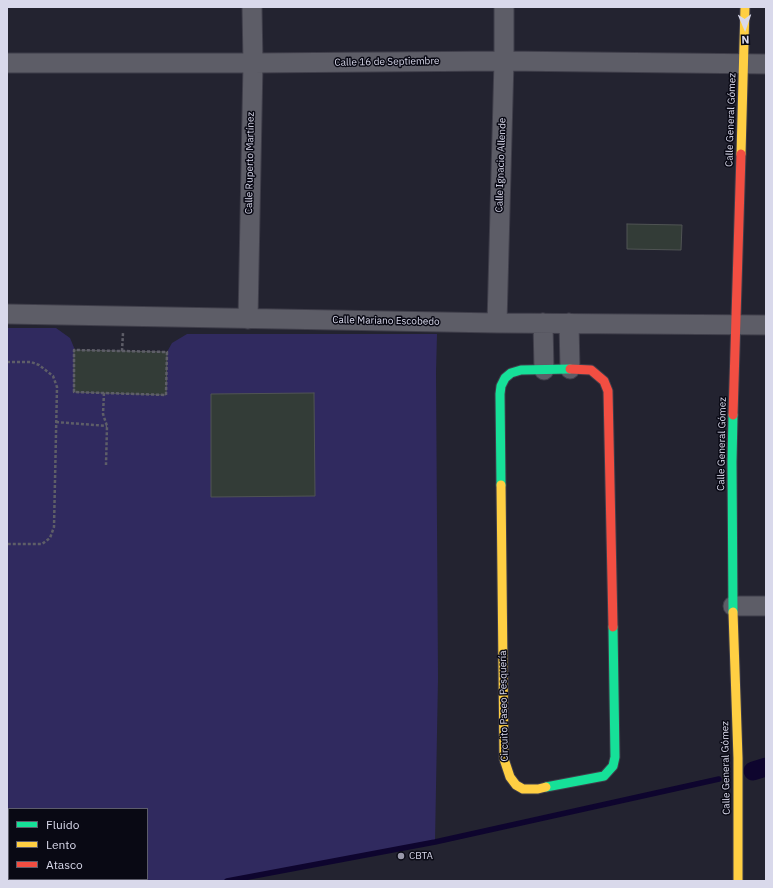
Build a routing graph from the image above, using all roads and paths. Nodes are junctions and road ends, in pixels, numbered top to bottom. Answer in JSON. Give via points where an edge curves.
{"nodes":[{"id":1,"x":252,"y":7,"type":"edge"},
{"id":2,"x":504,"y":7,"type":"edge"},
{"id":3,"x":745,"y":7,"type":"edge"},
{"id":4,"x":504,"y":61,"type":"junction"},
{"id":5,"x":253,"y":63,"type":"junction"},
{"id":6,"x":7,"y":64,"type":"edge"},
{"id":7,"x":744,"y":64,"type":"junction"},
{"id":8,"x":766,"y":64,"type":"edge"},
{"id":9,"x":7,"y":314,"type":"edge"},
{"id":10,"x":124,"y":317,"type":"junction"},
{"id":11,"x":248,"y":319,"type":"junction"},
{"id":12,"x":497,"y":323,"type":"junction"},
{"id":13,"x":543,"y":323,"type":"junction"},
{"id":14,"x":569,"y":323,"type":"junction"},
{"id":15,"x":735,"y":324,"type":"junction"},
{"id":16,"x":766,"y":325,"type":"edge"},
{"id":17,"x":122,"y":351,"type":"junction"},
{"id":18,"x":7,"y":362,"type":"edge"},
{"id":19,"x":570,"y":369,"type":"junction"},
{"id":20,"x":544,"y":370,"type":"junction"},
{"id":21,"x":104,"y":393,"type":"junction"},
{"id":22,"x":56,"y":422,"type":"junction"},
{"id":23,"x":107,"y":426,"type":"junction"},
{"id":24,"x":106,"y":465,"type":"dead end"},
{"id":25,"x":7,"y":544,"type":"edge"},
{"id":26,"x":733,"y":606,"type":"junction"},
{"id":27,"x":766,"y":606,"type":"edge"},
{"id":28,"x":738,"y":881,"type":"edge"}],
"edges":[{"from":1,"to":5,"type":"street","name":"Calle Ruperto Martínez"},
{"from":2,"to":4,"type":"street","name":"Calle Ignacio Allende"},
{"from":3,"to":7,"type":"street","name":"Calle General Gómez"},
{"from":4,"to":5,"type":"street","name":"Calle 16 de Septiembre"},
{"from":4,"to":7,"type":"street","name":"Calle 16 de Septiembre"},
{"from":4,"to":12,"type":"street","name":"Calle Ignacio Allende"},
{"from":5,"to":6,"type":"street","name":"Calle 16 de Septiembre"},
{"from":5,"to":11,"type":"street","name":"Calle Ruperto Martínez"},
{"from":7,"to":8,"type":"street","name":"Calle 16 de Septiembre"},
{"from":7,"to":15,"type":"street","name":"Calle General Gómez"},
{"from":9,"to":10,"type":"street","name":"Calle Mariano Escobedo"},
{"from":10,"to":11,"type":"street","name":"Calle Mariano Escobedo"},
{"from":10,"to":17,"type":"path"},
{"from":11,"to":12,"type":"street","name":"Calle Mariano Escobedo"},
{"from":12,"to":13,"type":"street","name":"Calle Mariano Escobedo"},
{"from":13,"to":14,"type":"street","name":"Calle Mariano Escobedo"},
{"from":13,"to":20,"type":"street"},
{"from":14,"to":15,"type":"street","name":"Calle Mariano Escobedo"},
{"from":14,"to":19,"type":"street"},
{"from":15,"to":16,"type":"street","name":"Calle Mariano Escobedo"},
{"from":15,"to":26,"type":"street","name":"Calle General Gómez","via":[[732,462]]},
{"from":17,"to":21,"type":"path","via":[[74,350],[74,392]]},
{"from":17,"to":21,"type":"path","via":[[168,352],[166,395]]},
{"from":18,"to":22,"type":"path","via":[[31,362],[54,376]]},
{"from":19,"to":20,"type":"street","name":"Circuito Paseo Pesquería"},
{"from":19,"to":20,"type":"street","name":"Circuito Paseo Pesquería","via":[[590,370],[604,381],[608,391],[615,757],[613,766],[604,776],[538,789],[523,789],[510,777],[504,760],[500,394],[505,378],[511,373],[521,370]]},
{"from":21,"to":23,"type":"path","via":[[103,414]]},
{"from":22,"to":23,"type":"path"},
{"from":22,"to":25,"type":"path","via":[[55,518],[50,538],[42,544]]},
{"from":23,"to":24,"type":"path"},
{"from":26,"to":27,"type":"street"},
{"from":26,"to":28,"type":"street","name":"Calle General Gómez","via":[[738,758]]}]}
